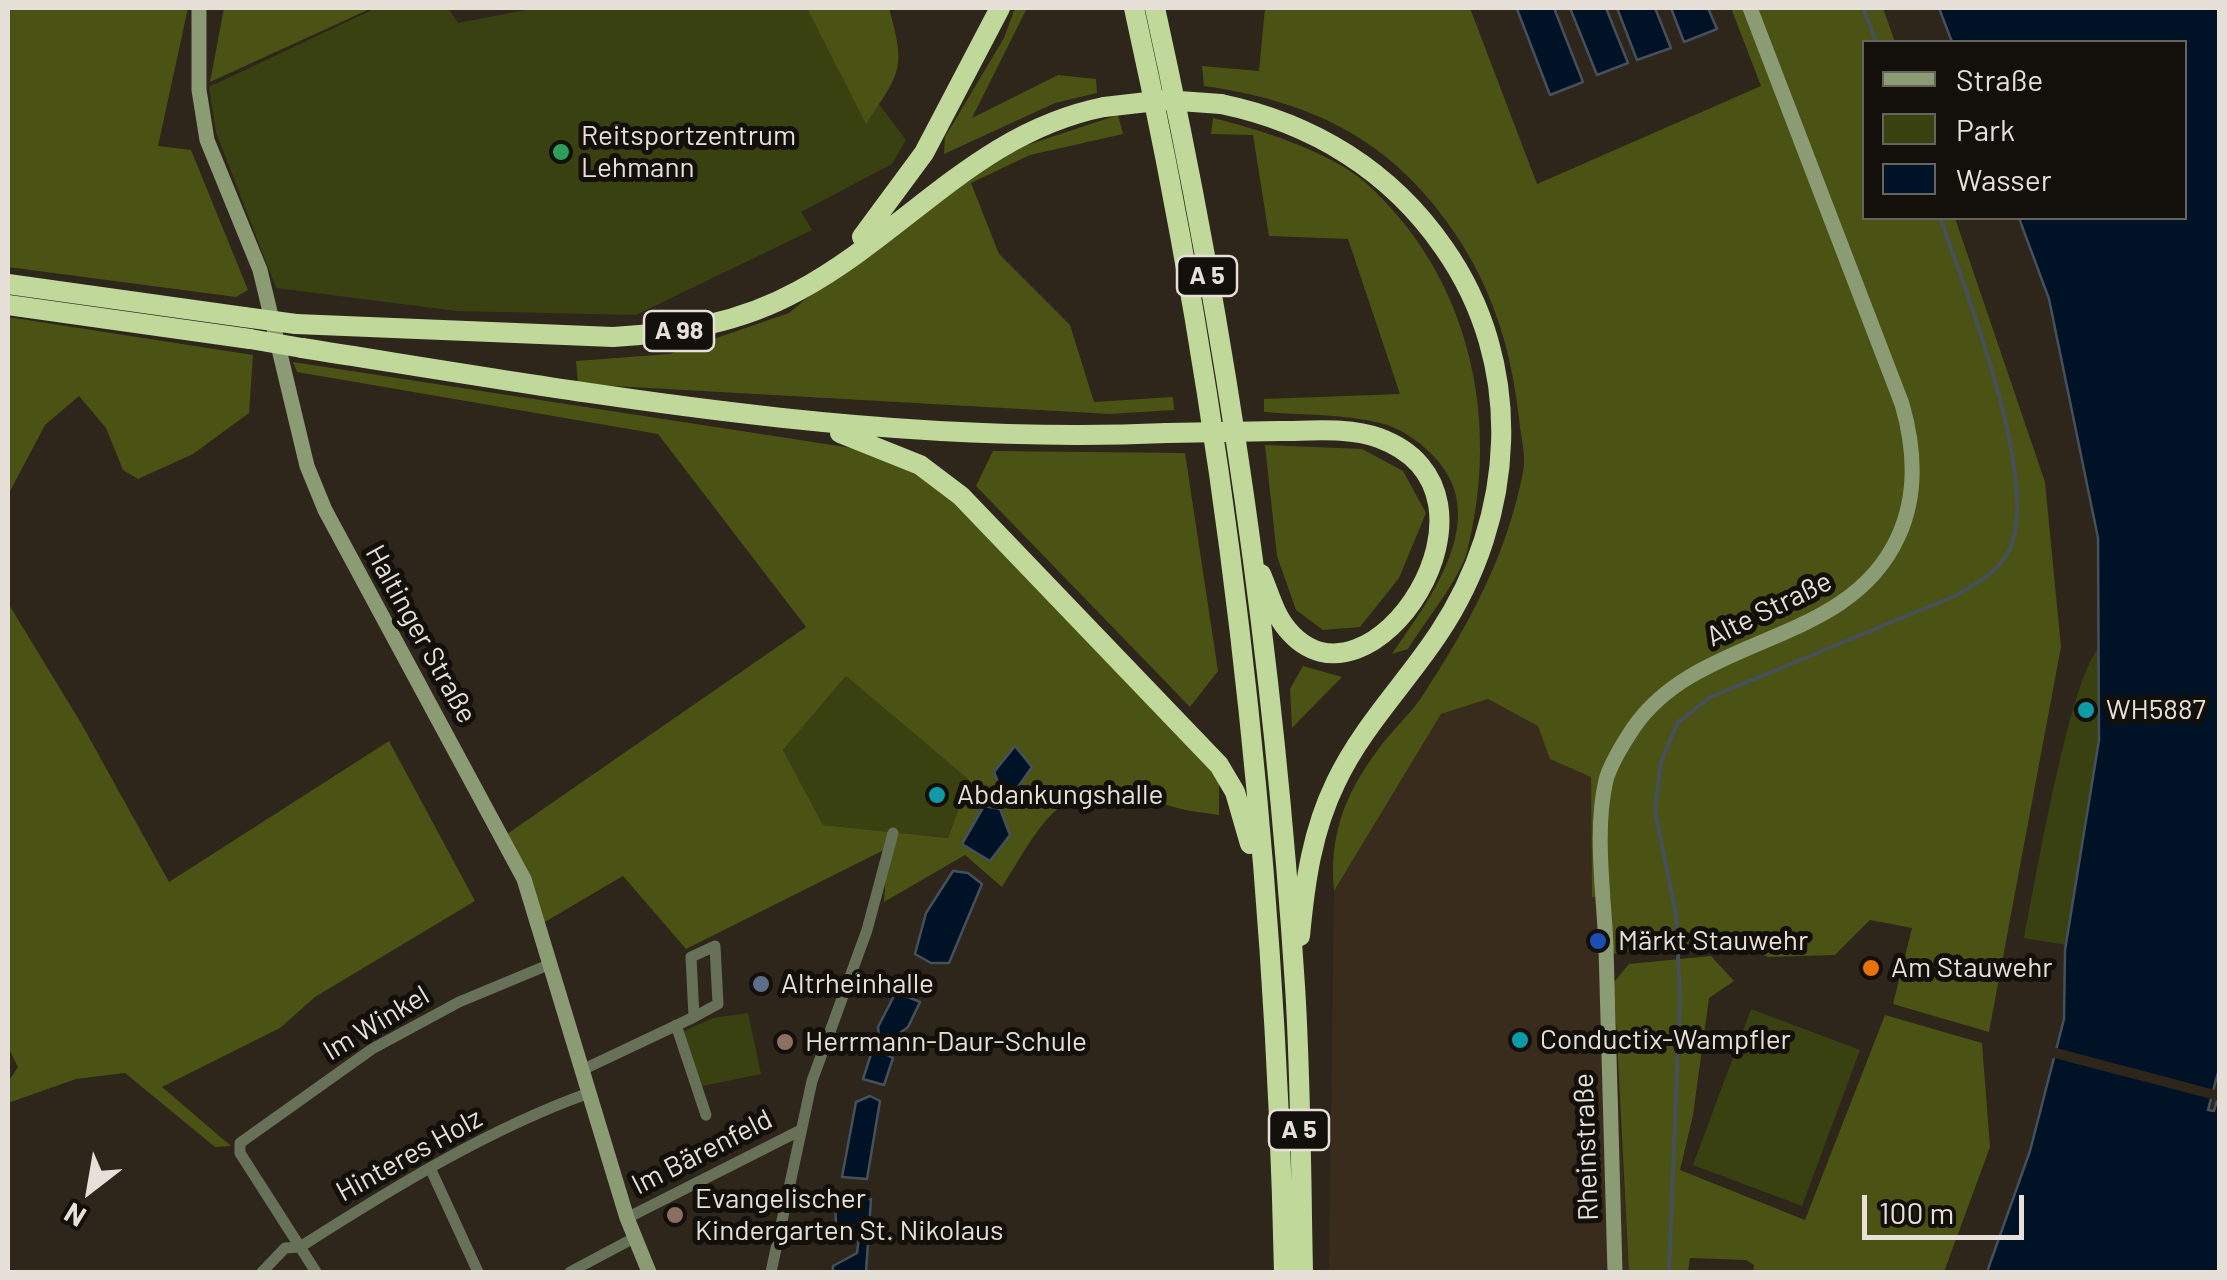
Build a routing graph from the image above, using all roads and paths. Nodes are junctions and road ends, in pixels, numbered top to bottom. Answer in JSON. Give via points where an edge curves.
{"nodes":[{"id":1,"x":198,"y":8,"type":"edge"},
{"id":2,"x":1000,"y":8,"type":"edge"},
{"id":3,"x":1134,"y":8,"type":"edge"},
{"id":4,"x":1155,"y":8,"type":"edge"},
{"id":5,"x":1750,"y":8,"type":"edge"},
{"id":6,"x":839,"y":266,"type":"junction"},
{"id":7,"x":8,"y":284,"type":"edge"},
{"id":8,"x":8,"y":304,"type":"edge"},
{"id":9,"x":813,"y":424,"type":"junction"},
{"id":10,"x":1251,"y":546,"type":"junction"},
{"id":11,"x":893,"y":832,"type":"dead end"},
{"id":12,"x":1265,"y":904,"type":"junction"},
{"id":13,"x":1606,"y":960,"type":"joint"},
{"id":14,"x":548,"y":965,"type":"junction"},
{"id":15,"x":1295,"y":987,"type":"junction"},
{"id":16,"x":694,"y":1017,"type":"junction"},
{"id":17,"x":676,"y":1026,"type":"junction"},
{"id":18,"x":582,"y":1070,"type":"junction"},
{"id":19,"x":590,"y":1093,"type":"junction"},
{"id":20,"x":706,"y":1115,"type":"dead end"},
{"id":21,"x":798,"y":1131,"type":"junction"},
{"id":22,"x":431,"y":1170,"type":"junction"},
{"id":23,"x":627,"y":1218,"type":"junction"},
{"id":24,"x":634,"y":1238,"type":"junction"},
{"id":25,"x":300,"y":1247,"type":"junction"},
{"id":26,"x":262,"y":1272,"type":"edge"},
{"id":27,"x":316,"y":1272,"type":"edge"},
{"id":28,"x":478,"y":1272,"type":"edge"},
{"id":29,"x":570,"y":1272,"type":"edge"},
{"id":30,"x":648,"y":1272,"type":"edge"},
{"id":31,"x":772,"y":1272,"type":"edge"},
{"id":32,"x":1284,"y":1272,"type":"edge"},
{"id":33,"x":1304,"y":1272,"type":"edge"},
{"id":34,"x":1615,"y":1272,"type":"edge"}],
"edges":[{"from":1,"to":14,"type":"street","name":"Haltinger Straße","via":[[207,140],[260,270],[308,466],[325,510],[524,879]]},
{"from":2,"to":6,"type":"highway","via":[[896,196]]},
{"from":3,"to":12,"type":"highway","number":"A 5","via":[[1224,505]]},
{"from":4,"to":10,"type":"highway","number":"A 5","via":[[1197,211]]},
{"from":5,"to":13,"type":"street","name":"Alte Straße","via":[[1902,404],[1913,483],[1892,551],[1859,590],[1670,687],[1632,730],[1606,778]]},
{"from":6,"to":7,"type":"highway","number":"A 98","bridge":true,"via":[[763,308],[656,334],[296,324]]},
{"from":6,"to":15,"type":"highway","bridge":true,"via":[[988,152],[1058,118],[1165,100],[1221,104],[1350,154],[1408,202],[1455,263],[1494,359],[1502,466],[1484,546],[1439,633],[1336,780],[1306,876]]},
{"from":8,"to":9,"type":"highway","bridge":true},
{"from":9,"to":10,"type":"highway","bridge":true,"via":[[1376,436],[1408,455],[1435,488],[1440,506],[1437,547],[1418,589],[1386,632],[1350,655],[1326,655],[1287,630]]},
{"from":9,"to":12,"type":"highway","via":[[899,454],[942,479],[1182,724],[1235,792]]},
{"from":10,"to":15,"type":"highway","number":"A 5"},
{"from":11,"to":21,"type":"street"},
{"from":12,"to":32,"type":"highway","number":"A 5"},
{"from":13,"to":34,"type":"street","name":"Rheinstraße"},
{"from":14,"to":18,"type":"street","name":"Haltinger Straße"},
{"from":14,"to":25,"type":"street","name":"Im Winkel","via":[[459,1002],[372,1050],[240,1143]]},
{"from":15,"to":33,"type":"highway","number":"A 5"},
{"from":16,"to":16,"type":"street","via":[[718,1004],[715,946],[691,957]]},
{"from":16,"to":17,"type":"street"},
{"from":17,"to":18,"type":"street"},
{"from":17,"to":20,"type":"street"},
{"from":18,"to":19,"type":"street","name":"Haltinger Straße"},
{"from":19,"to":22,"type":"street","name":"Hinteres Holz","via":[[546,1108]]},
{"from":19,"to":23,"type":"street","name":"Haltinger Straße"},
{"from":21,"to":23,"type":"street","name":"Im Bärenfeld"},
{"from":21,"to":31,"type":"street"},
{"from":22,"to":25,"type":"street","name":"Hinteres Holz"},
{"from":22,"to":28,"type":"street"},
{"from":23,"to":24,"type":"street","name":"Haltinger Straße"},
{"from":24,"to":29,"type":"street"},
{"from":24,"to":30,"type":"street","name":"Haltinger Straße"},
{"from":25,"to":26,"type":"street","name":"Hinteres Holz","via":[[284,1248]]},
{"from":25,"to":27,"type":"street"}]}
